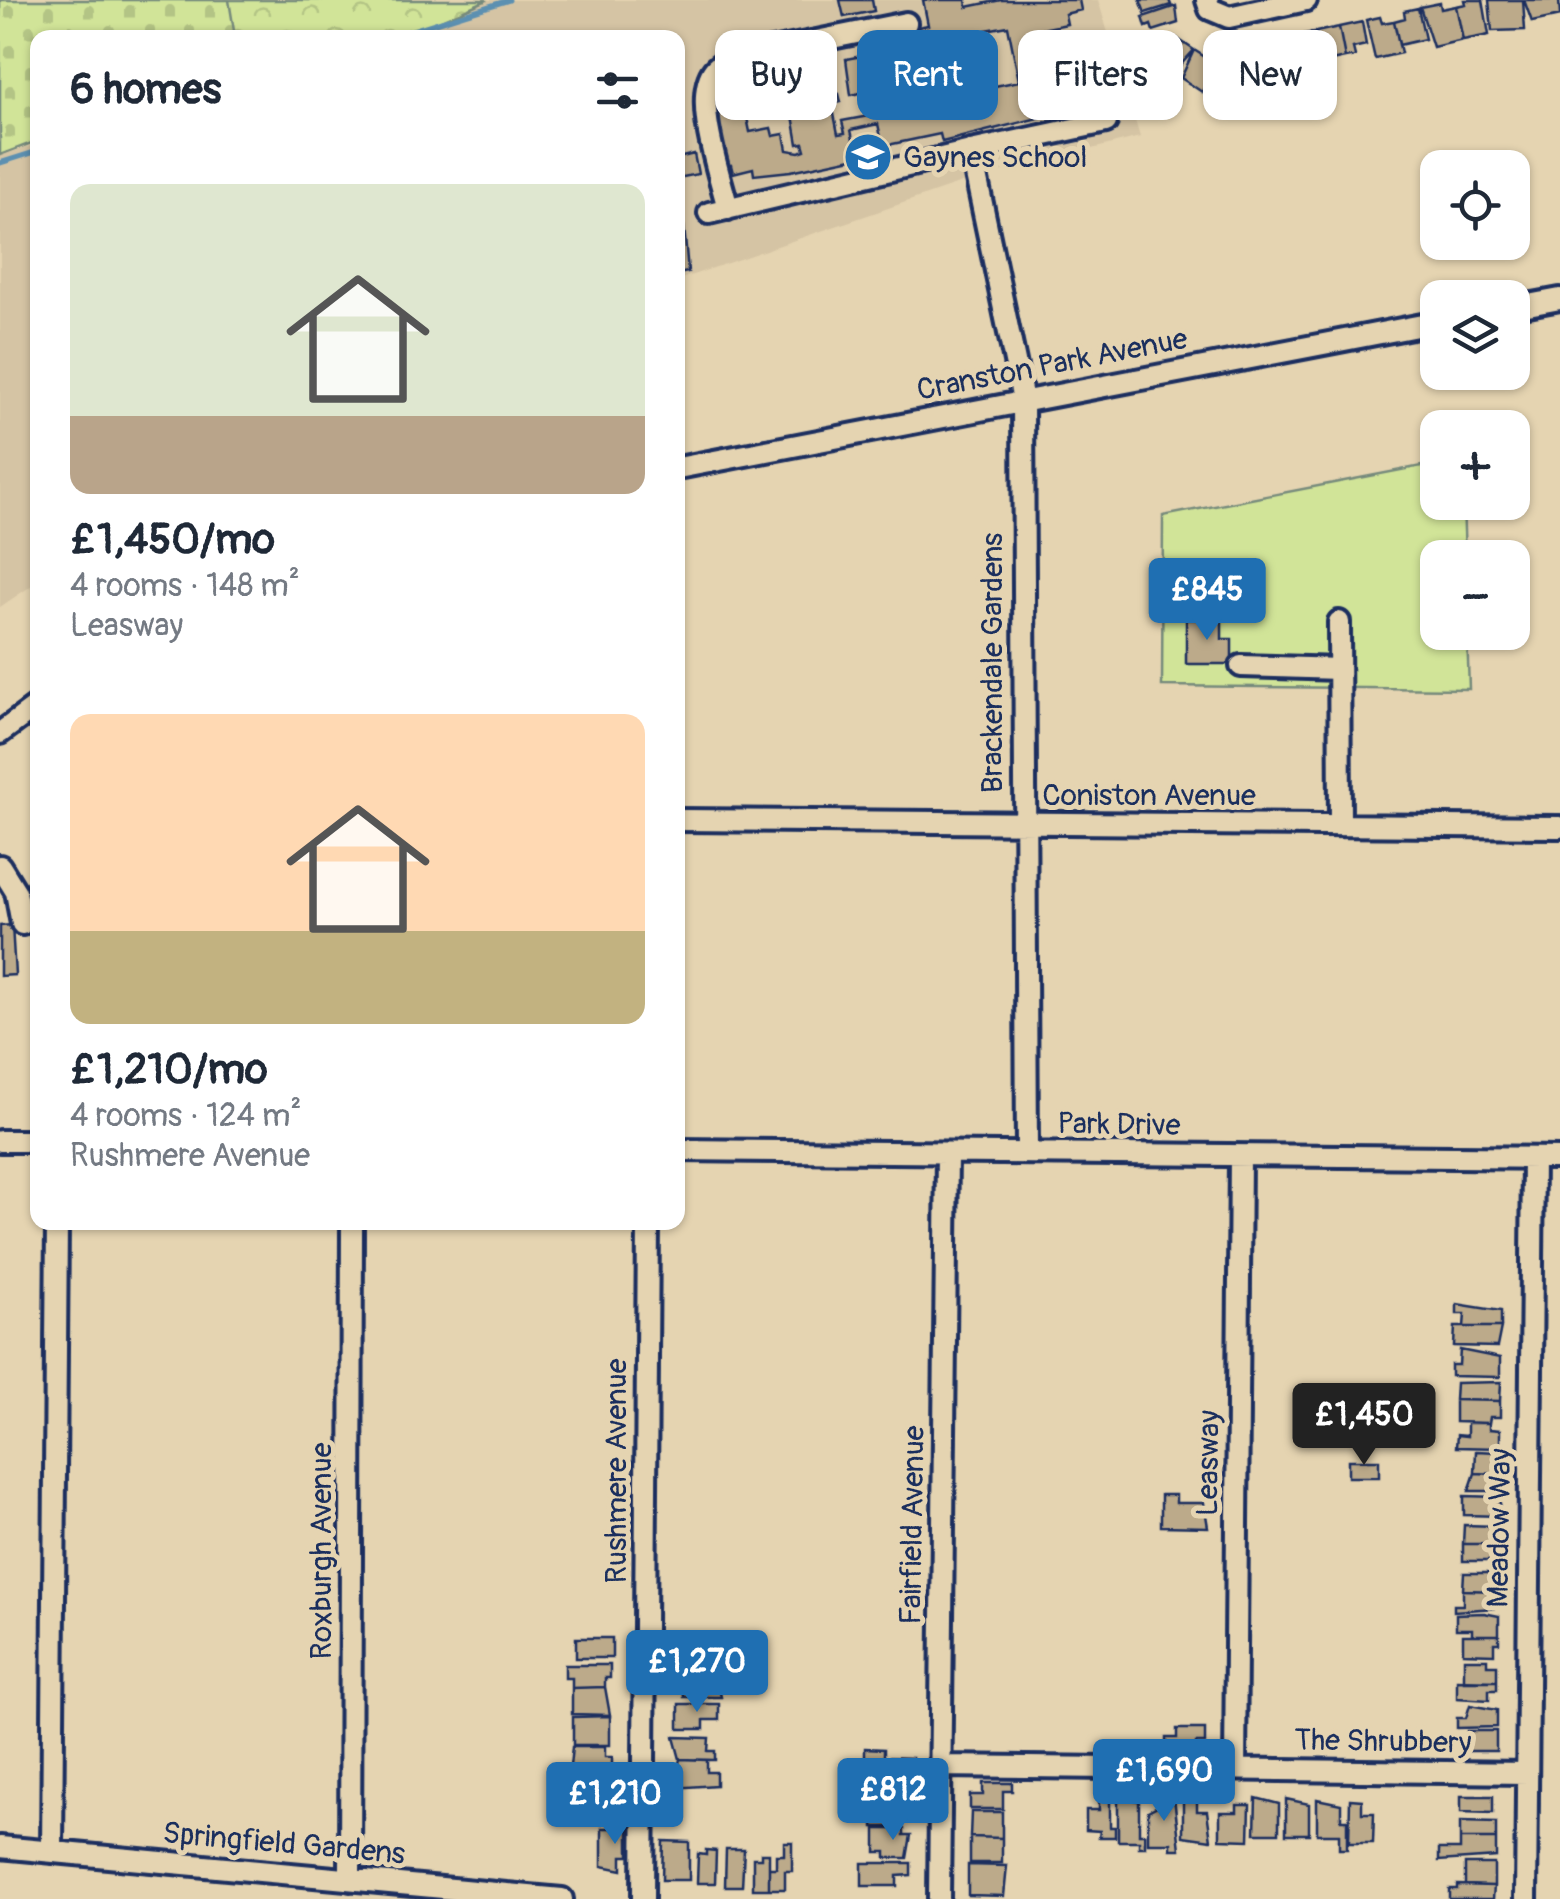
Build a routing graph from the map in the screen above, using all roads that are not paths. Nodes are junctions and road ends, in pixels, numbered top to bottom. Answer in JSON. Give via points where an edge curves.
{"nodes":[{"id":1,"x":1306,"y":0,"type":"edge"},
{"id":2,"x":1208,"y":4,"type":"edge"},
{"id":3,"x":906,"y":23,"type":"dead end"},
{"id":4,"x":1106,"y":122,"type":"dead end"},
{"id":5,"x":971,"y":151,"type":"junction"},
{"id":6,"x":1560,"y":299,"type":"edge"},
{"id":7,"x":1530,"y":305,"type":"edge"},
{"id":8,"x":1420,"y":325,"type":"edge"},
{"id":9,"x":1022,"y":400,"type":"junction"},
{"id":10,"x":685,"y":467,"type":"edge"},
{"id":11,"x":1338,"y":622,"type":"dead end"},
{"id":12,"x":1241,"y":666,"type":"dead end"},
{"id":13,"x":1339,"y":668,"type":"junction"},
{"id":14,"x":30,"y":711,"type":"edge"},
{"id":15,"x":0,"y":733,"type":"edge"},
{"id":16,"x":685,"y":820,"type":"edge"},
{"id":17,"x":1022,"y":825,"type":"junction"},
{"id":18,"x":1340,"y":825,"type":"junction"},
{"id":19,"x":1560,"y":827,"type":"edge"},
{"id":20,"x":0,"y":866,"type":"edge"},
{"id":21,"x":22,"y":924,"type":"dead end"},
{"id":22,"x":0,"y":1141,"type":"edge"},
{"id":23,"x":30,"y":1141,"type":"edge"},
{"id":24,"x":685,"y":1150,"type":"edge"},
{"id":25,"x":947,"y":1153,"type":"junction"},
{"id":26,"x":1027,"y":1153,"type":"junction"},
{"id":27,"x":1240,"y":1156,"type":"junction"},
{"id":28,"x":1533,"y":1158,"type":"junction"},
{"id":29,"x":1560,"y":1158,"type":"edge"},
{"id":30,"x":57,"y":1230,"type":"edge"},
{"id":31,"x":352,"y":1230,"type":"edge"},
{"id":32,"x":648,"y":1230,"type":"edge"},
{"id":33,"x":939,"y":1766,"type":"junction"},
{"id":34,"x":1235,"y":1770,"type":"junction"},
{"id":35,"x":1526,"y":1773,"type":"junction"},
{"id":36,"x":0,"y":1847,"type":"edge"},
{"id":37,"x":52,"y":1852,"type":"junction"},
{"id":38,"x":350,"y":1880,"type":"junction"},
{"id":39,"x":562,"y":1899,"type":"edge"},
{"id":40,"x":642,"y":1899,"type":"edge"},
{"id":41,"x":940,"y":1899,"type":"edge"},
{"id":42,"x":1526,"y":1899,"type":"edge"}],
"edges":[{"from":1,"to":2,"type":"street","via":[[1229,17]]},
{"from":3,"to":5,"type":"street","via":[[742,56],[712,72],[704,95],[718,211]]},
{"from":4,"to":5,"type":"street"},
{"from":5,"to":9,"type":"street","name":"Brackendale Gardens"},
{"from":6,"to":7,"type":"street"},
{"from":8,"to":9,"type":"street","name":"Cranston Park Avenue"},
{"from":9,"to":10,"type":"street","name":"Cranston Park Avenue"},
{"from":9,"to":17,"type":"street","name":"Brackendale Gardens"},
{"from":11,"to":13,"type":"street"},
{"from":12,"to":13,"type":"street"},
{"from":13,"to":18,"type":"street"},
{"from":14,"to":15,"type":"street"},
{"from":16,"to":17,"type":"street","name":"Coniston Avenue"},
{"from":17,"to":18,"type":"street","name":"Coniston Avenue"},
{"from":17,"to":26,"type":"street","name":"Brackendale Gardens"},
{"from":18,"to":19,"type":"street","name":"Coniston Avenue"},
{"from":20,"to":21,"type":"street","via":[[16,892]]},
{"from":22,"to":23,"type":"street"},
{"from":24,"to":25,"type":"street","name":"Park Drive"},
{"from":25,"to":26,"type":"street","name":"Park Drive"},
{"from":25,"to":33,"type":"street","name":"Fairfield Avenue"},
{"from":26,"to":27,"type":"street","name":"Park Drive"},
{"from":27,"to":28,"type":"street","name":"Park Drive"},
{"from":27,"to":34,"type":"street","name":"Leasway"},
{"from":28,"to":29,"type":"street","name":"Park Drive"},
{"from":28,"to":35,"type":"street","name":"Meadow Way"},
{"from":30,"to":37,"type":"street"},
{"from":31,"to":38,"type":"street","name":"Roxburgh Avenue"},
{"from":32,"to":40,"type":"street","name":"Rushmere Avenue"},
{"from":33,"to":34,"type":"street","name":"The Shrubbery"},
{"from":33,"to":41,"type":"street","name":"Fairfield Avenue"},
{"from":34,"to":35,"type":"street","name":"The Shrubbery"},
{"from":35,"to":42,"type":"street","name":"Meadow Way"},
{"from":36,"to":37,"type":"street","name":"Springfield Gardens"},
{"from":37,"to":38,"type":"street","name":"Springfield Gardens"},
{"from":38,"to":39,"type":"street","name":"Springfield Gardens"}]}
